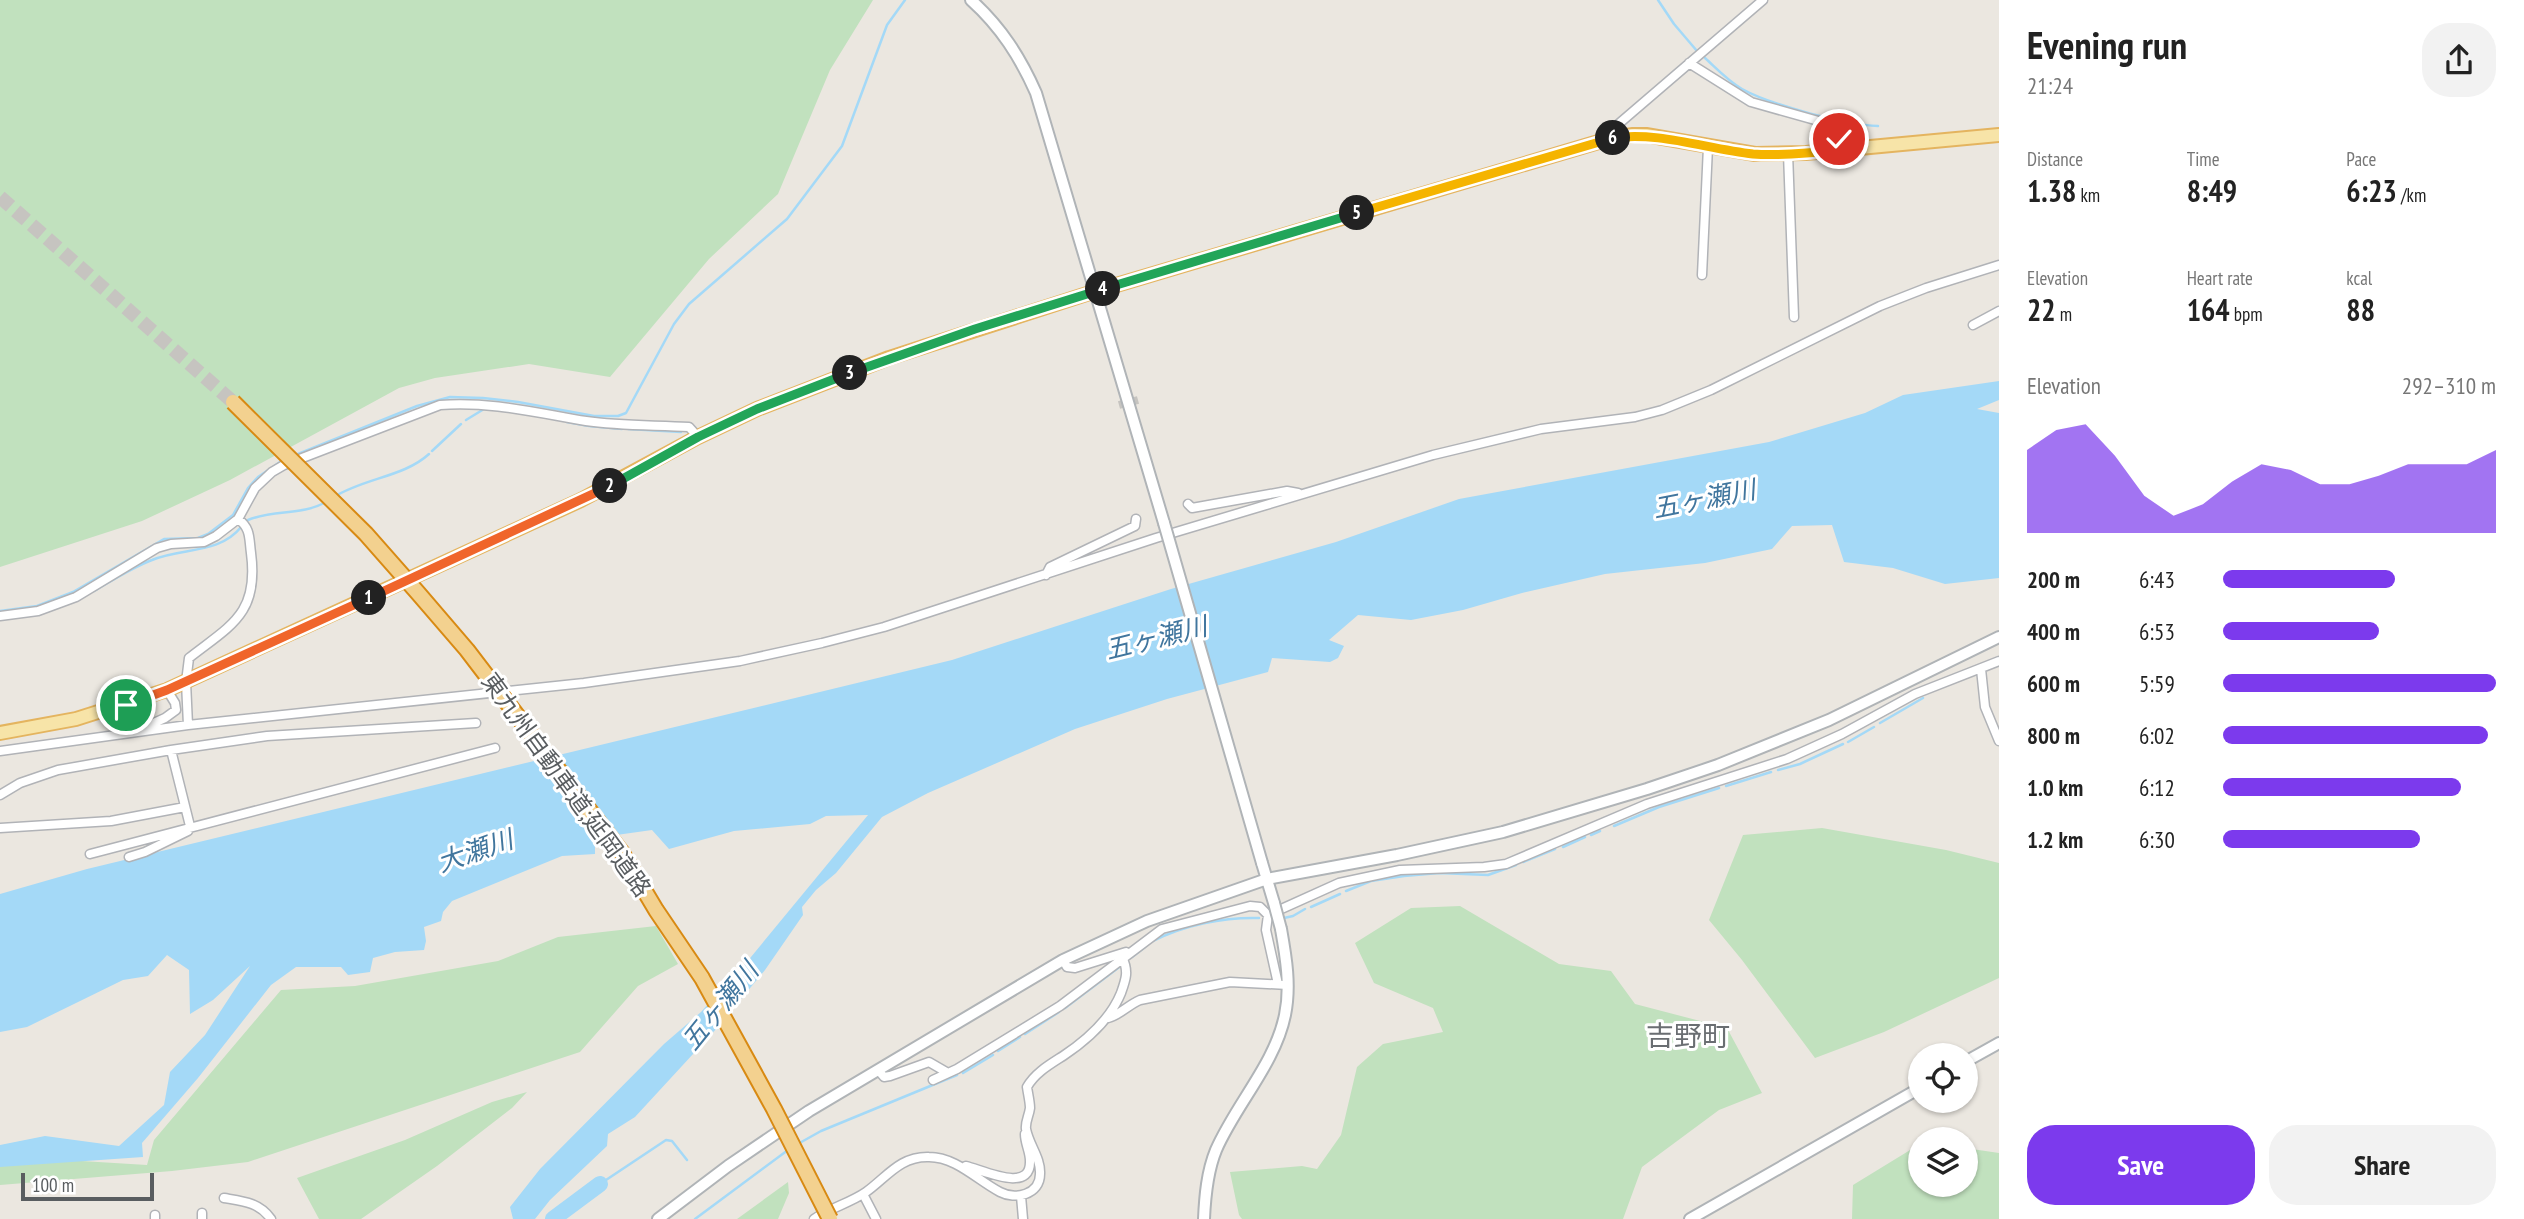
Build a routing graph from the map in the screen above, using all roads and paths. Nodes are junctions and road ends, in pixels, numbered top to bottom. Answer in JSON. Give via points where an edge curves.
{"nodes":[{"id":1,"x":971,"y":0,"type":"edge"},
{"id":2,"x":1763,"y":0,"type":"edge"},
{"id":3,"x":1689,"y":63,"type":"junction"},
{"id":4,"x":1999,"y":135,"type":"edge"},
{"id":5,"x":1612,"y":138,"type":"junction"},
{"id":6,"x":1708,"y":147,"type":"junction"},
{"id":7,"x":1840,"y":150,"type":"junction"},
{"id":8,"x":1788,"y":153,"type":"junction"},
{"id":9,"x":1999,"y":264,"type":"edge"},
{"id":10,"x":1702,"y":275,"type":"dead end"},
{"id":11,"x":1096,"y":291,"type":"junction"},
{"id":12,"x":1999,"y":311,"type":"edge"},
{"id":13,"x":1794,"y":317,"type":"dead end"},
{"id":14,"x":1973,"y":325,"type":"dead end"},
{"id":15,"x":233,"y":402,"type":"tunnel mouth"},
{"id":16,"x":698,"y":437,"type":"junction"},
{"id":17,"x":1301,"y":494,"type":"junction"},
{"id":18,"x":1188,"y":504,"type":"dead end"},
{"id":19,"x":238,"y":519,"type":"junction"},
{"id":20,"x":1136,"y":519,"type":"dead end"},
{"id":21,"x":1046,"y":575,"type":"junction"},
{"id":22,"x":0,"y":616,"type":"edge"},
{"id":23,"x":1999,"y":637,"type":"edge"},
{"id":24,"x":1999,"y":661,"type":"edge"},
{"id":25,"x":1981,"y":669,"type":"junction"},
{"id":26,"x":186,"y":682,"type":"junction"},
{"id":27,"x":167,"y":690,"type":"junction"},
{"id":28,"x":477,"y":723,"type":"dead end"},
{"id":29,"x":188,"y":725,"type":"junction"},
{"id":30,"x":0,"y":733,"type":"edge"},
{"id":31,"x":132,"y":733,"type":"junction"},
{"id":32,"x":1999,"y":741,"type":"edge"},
{"id":33,"x":18,"y":748,"type":"junction"},
{"id":34,"x":495,"y":748,"type":"dead end"},
{"id":35,"x":171,"y":750,"type":"junction"},
{"id":36,"x":0,"y":751,"type":"edge"},
{"id":37,"x":0,"y":757,"type":"edge"},
{"id":38,"x":0,"y":794,"type":"edge"},
{"id":39,"x":185,"y":807,"type":"junction"},
{"id":40,"x":0,"y":828,"type":"edge"},
{"id":41,"x":189,"y":828,"type":"junction"},
{"id":42,"x":90,"y":854,"type":"dead end"},
{"id":43,"x":129,"y":857,"type":"dead end"},
{"id":44,"x":1267,"y":879,"type":"junction"},
{"id":45,"x":1268,"y":915,"type":"junction"},
{"id":46,"x":1126,"y":954,"type":"junction"},
{"id":47,"x":1063,"y":960,"type":"junction"},
{"id":48,"x":1283,"y":984,"type":"junction"},
{"id":49,"x":1108,"y":1018,"type":"junction"},
{"id":50,"x":1999,"y":1043,"type":"edge"},
{"id":51,"x":1978,"y":1055,"type":"edge"},
{"id":52,"x":878,"y":1070,"type":"junction"},
{"id":53,"x":948,"y":1073,"type":"junction"},
{"id":54,"x":933,"y":1080,"type":"dead end"},
{"id":55,"x":1908,"y":1095,"type":"edge"},
{"id":56,"x":1025,"y":1125,"type":"junction"},
{"id":57,"x":949,"y":1162,"type":"junction"},
{"id":58,"x":863,"y":1194,"type":"junction"},
{"id":59,"x":1021,"y":1196,"type":"junction"},
{"id":60,"x":223,"y":1198,"type":"dead end"},
{"id":61,"x":271,"y":1219,"type":"edge"},
{"id":62,"x":658,"y":1219,"type":"edge"},
{"id":63,"x":814,"y":1219,"type":"edge"},
{"id":64,"x":830,"y":1219,"type":"edge"},
{"id":65,"x":876,"y":1219,"type":"edge"},
{"id":66,"x":1023,"y":1219,"type":"edge"},
{"id":67,"x":1204,"y":1219,"type":"edge"},
{"id":68,"x":1690,"y":1219,"type":"edge"}],
"edges":[{"from":1,"to":11,"type":"street","via":[[997,25],[1021,59],[1036,93]]},
{"from":2,"to":3,"type":"street"},
{"from":3,"to":5,"type":"street","via":[[1615,127]]},
{"from":3,"to":7,"type":"street","via":[[1751,102],[1822,122],[1837,132]]},
{"from":4,"to":7,"type":"main road"},
{"from":5,"to":6,"type":"main road","via":[[1646,135]]},
{"from":5,"to":11,"type":"main road"},
{"from":6,"to":8,"type":"main road"},
{"from":6,"to":10,"type":"street"},
{"from":7,"to":8,"type":"main road"},
{"from":8,"to":13,"type":"street"},
{"from":9,"to":17,"type":"street","via":[[1880,306],[1662,410],[1528,432]]},
{"from":11,"to":16,"type":"main road","via":[[889,358]]},
{"from":11,"to":44,"type":"street","bridge":true},
{"from":12,"to":14,"type":"street"},
{"from":15,"to":64,"type":"highway","name":"東九州自動車道;延岡道路","bridge":true,"via":[[366,534],[418,593],[607,832],[702,978]]},
{"from":16,"to":19,"type":"street","via":[[689,427],[589,421],[505,406],[440,405],[284,465],[255,488]]},
{"from":16,"to":26,"type":"main road","via":[[581,500]]},
{"from":17,"to":18,"type":"street","via":[[1287,491],[1192,509]]},
{"from":17,"to":21,"type":"street"},
{"from":19,"to":22,"type":"street","via":[[204,542],[157,548],[76,597],[38,611]]},
{"from":19,"to":26,"type":"street","via":[[249,532],[251,592],[233,624],[189,658]]},
{"from":20,"to":21,"type":"street","via":[[1135,526],[1050,566]]},
{"from":21,"to":29,"type":"street","via":[[884,627],[740,661],[489,695]]},
{"from":23,"to":44,"type":"street","via":[[1829,720],[1658,785],[1503,832]]},
{"from":24,"to":25,"type":"street"},
{"from":25,"to":32,"type":"street","via":[[1985,707]]},
{"from":25,"to":45,"type":"street","via":[[1916,694],[1787,759],[1647,804],[1506,864],[1400,870],[1339,883]]},
{"from":26,"to":27,"type":"main road"},
{"from":26,"to":29,"type":"street"},
{"from":27,"to":30,"type":"main road","via":[[76,719]]},
{"from":27,"to":31,"type":"street","via":[[176,709]]},
{"from":28,"to":35,"type":"street","via":[[267,736]]},
{"from":29,"to":31,"type":"street"},
{"from":31,"to":33,"type":"street"},
{"from":33,"to":36,"type":"street"},
{"from":33,"to":37,"type":"street"},
{"from":34,"to":41,"type":"street"},
{"from":35,"to":38,"type":"street","via":[[58,770]]},
{"from":35,"to":39,"type":"street"},
{"from":39,"to":40,"type":"street","via":[[111,821]]},
{"from":39,"to":41,"type":"street"},
{"from":41,"to":42,"type":"street"},
{"from":41,"to":43,"type":"street"},
{"from":44,"to":47,"type":"street","via":[[1147,921]]},
{"from":44,"to":48,"type":"street","bridge":true,"via":[[1288,964]]},
{"from":45,"to":46,"type":"street","via":[[1260,907],[1250,906],[1183,922],[1161,929]]},
{"from":45,"to":48,"type":"street","via":[[1266,930]]},
{"from":46,"to":47,"type":"street","via":[[1075,968],[1067,967]]},
{"from":46,"to":49,"type":"street","via":[[1128,971]]},
{"from":46,"to":53,"type":"street","via":[[1059,1006]]},
{"from":47,"to":52,"type":"street"},
{"from":48,"to":49,"type":"street","via":[[1230,982],[1191,989],[1140,1000]]},
{"from":48,"to":67,"type":"street","via":[[1285,1015],[1275,1044],[1216,1150],[1205,1191]]},
{"from":49,"to":56,"type":"street","via":[[1031,1080]]},
{"from":50,"to":51,"type":"street"},
{"from":52,"to":53,"type":"street","via":[[884,1077],[929,1062]]},
{"from":52,"to":62,"type":"street","via":[[808,1111]]},
{"from":53,"to":54,"type":"street"},
{"from":55,"to":68,"type":"street"},
{"from":56,"to":57,"type":"street","via":[[1030,1161],[1021,1178],[1008,1179]]},
{"from":56,"to":59,"type":"street","via":[[1041,1177],[1036,1188]]},
{"from":57,"to":58,"type":"street","via":[[930,1156],[910,1159]]},
{"from":57,"to":59,"type":"street","via":[[1000,1192]]},
{"from":58,"to":63,"type":"street"},
{"from":58,"to":65,"type":"street"},
{"from":59,"to":66,"type":"street"},
{"from":60,"to":61,"type":"street","via":[[258,1206]]}]}
